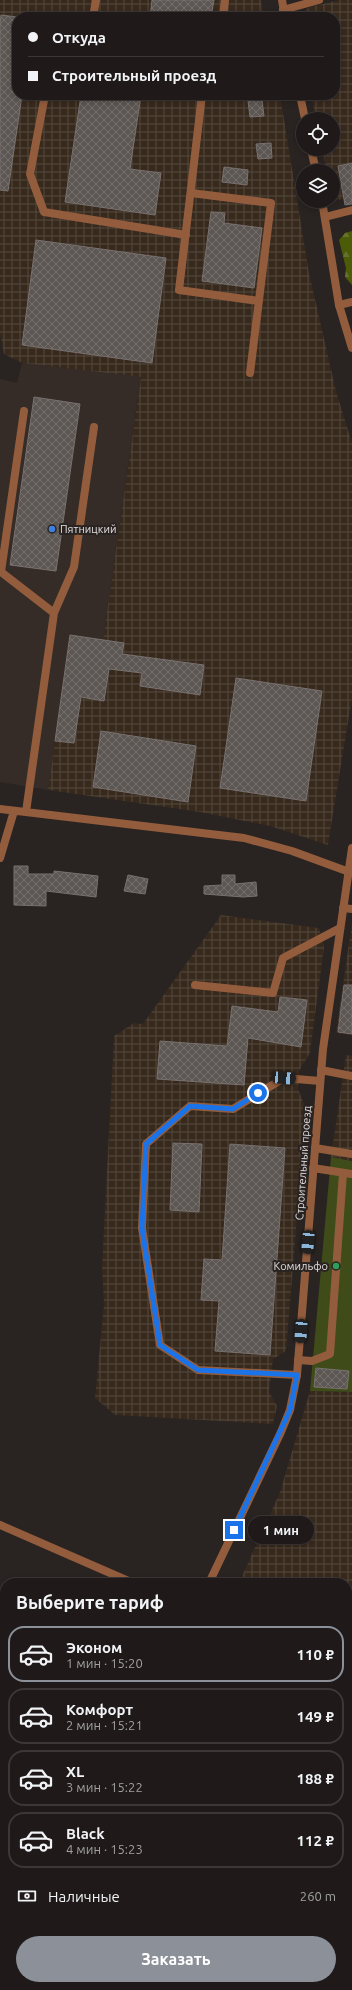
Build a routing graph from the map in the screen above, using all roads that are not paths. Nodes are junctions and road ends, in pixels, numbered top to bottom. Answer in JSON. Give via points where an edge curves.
{"nodes":[{"id":1,"x":96,"y":0,"type":"edge"},
{"id":2,"x":225,"y":0,"type":"edge"},
{"id":3,"x":282,"y":0,"type":"edge"},
{"id":4,"x":319,"y":0,"type":"edge"},
{"id":5,"x":94,"y":12,"type":"edge"},
{"id":6,"x":224,"y":12,"type":"edge"},
{"id":7,"x":284,"y":12,"type":"edge"},
{"id":8,"x":291,"y":12,"type":"edge"},
{"id":9,"x":44,"y":100,"type":"edge"},
{"id":10,"x":201,"y":100,"type":"edge"},
{"id":11,"x":301,"y":100,"type":"edge"},
{"id":12,"x":304,"y":112,"type":"edge"},
{"id":13,"x":191,"y":193,"type":"junction"},
{"id":14,"x":323,"y":208,"type":"edge"},
{"id":15,"x":352,"y":210,"type":"edge"},
{"id":16,"x":325,"y":217,"type":"junction"},
{"id":17,"x":186,"y":235,"type":"junction"},
{"id":18,"x":259,"y":301,"type":"junction"},
{"id":19,"x":352,"y":302,"type":"edge"},
{"id":20,"x":340,"y":305,"type":"junction"},
{"id":21,"x":352,"y":348,"type":"edge"},
{"id":22,"x":250,"y":373,"type":"dead end"},
{"id":23,"x":24,"y":411,"type":"dead end"},
{"id":24,"x":94,"y":426,"type":"dead end"},
{"id":25,"x":54,"y":613,"type":"junction"},
{"id":26,"x":0,"y":809,"type":"edge"},
{"id":27,"x":14,"y":811,"type":"junction"},
{"id":28,"x":26,"y":812,"type":"junction"},
{"id":29,"x":352,"y":848,"type":"edge"},
{"id":30,"x":0,"y":858,"type":"edge"},
{"id":31,"x":350,"y":873,"type":"edge"},
{"id":32,"x":343,"y":908,"type":"junction"},
{"id":33,"x":352,"y":909,"type":"edge"},
{"id":34,"x":340,"y":928,"type":"junction"},
{"id":35,"x":195,"y":985,"type":"dead end"},
{"id":36,"x":321,"y":1070,"type":"junction"},
{"id":37,"x":352,"y":1076,"type":"edge"},
{"id":38,"x":320,"y":1081,"type":"junction"},
{"id":39,"x":315,"y":1148,"type":"junction"},
{"id":40,"x":352,"y":1154,"type":"edge"},
{"id":41,"x":313,"y":1168,"type":"junction"},
{"id":42,"x":343,"y":1173,"type":"junction"},
{"id":43,"x":352,"y":1174,"type":"edge"},
{"id":44,"x":298,"y":1360,"type":"junction"},
{"id":45,"x":297,"y":1375,"type":"junction"},
{"id":46,"x":0,"y":1526,"type":"edge"},
{"id":47,"x":121,"y":1578,"type":"edge"},
{"id":48,"x":211,"y":1578,"type":"edge"}],
"edges":[{"from":1,"to":5,"type":"street"},
{"from":2,"to":6,"type":"street"},
{"from":3,"to":7,"type":"street"},
{"from":4,"to":8,"type":"street"},
{"from":9,"to":17,"type":"street","via":[[30,174],[44,212]]},
{"from":10,"to":13,"type":"street"},
{"from":11,"to":12,"type":"street"},
{"from":13,"to":17,"type":"street"},
{"from":13,"to":18,"type":"street","via":[[271,203]]},
{"from":14,"to":16,"type":"street"},
{"from":15,"to":16,"type":"street"},
{"from":16,"to":20,"type":"street"},
{"from":17,"to":18,"type":"street","via":[[179,290]]},
{"from":18,"to":22,"type":"street"},
{"from":19,"to":20,"type":"street"},
{"from":20,"to":21,"type":"street"},
{"from":23,"to":25,"type":"street","via":[[2,572]]},
{"from":24,"to":25,"type":"street","via":[[74,567]]},
{"from":25,"to":28,"type":"street"},
{"from":26,"to":27,"type":"street"},
{"from":27,"to":28,"type":"street"},
{"from":27,"to":30,"type":"street"},
{"from":28,"to":31,"type":"street","via":[[244,838],[292,851]]},
{"from":29,"to":31,"type":"street","name":"Строительный проезд"},
{"from":31,"to":32,"type":"street","name":"Строительный проезд"},
{"from":32,"to":33,"type":"street"},
{"from":32,"to":34,"type":"street","name":"Строительный проезд"},
{"from":34,"to":35,"type":"street","via":[[283,958],[273,993]]},
{"from":34,"to":36,"type":"street","name":"Строительный проезд"},
{"from":36,"to":37,"type":"street"},
{"from":36,"to":38,"type":"street","name":"Строительный проезд"},
{"from":38,"to":39,"type":"street","name":"Строительный проезд"},
{"from":38,"to":45,"type":"street","via":[[284,1078],[233,1109],[190,1106],[146,1144],[142,1228],[160,1345],[198,1370]]},
{"from":39,"to":40,"type":"street"},
{"from":39,"to":41,"type":"street","name":"Строительный проезд"},
{"from":41,"to":42,"type":"street"},
{"from":41,"to":44,"type":"street","name":"Строительный проезд"},
{"from":42,"to":43,"type":"street"},
{"from":42,"to":44,"type":"street","via":[[330,1354],[312,1361]]},
{"from":44,"to":45,"type":"street","name":"Строительный проезд"},
{"from":45,"to":48,"type":"street","name":"Строительный проезд","via":[[290,1410]]},
{"from":46,"to":47,"type":"street"}]}
